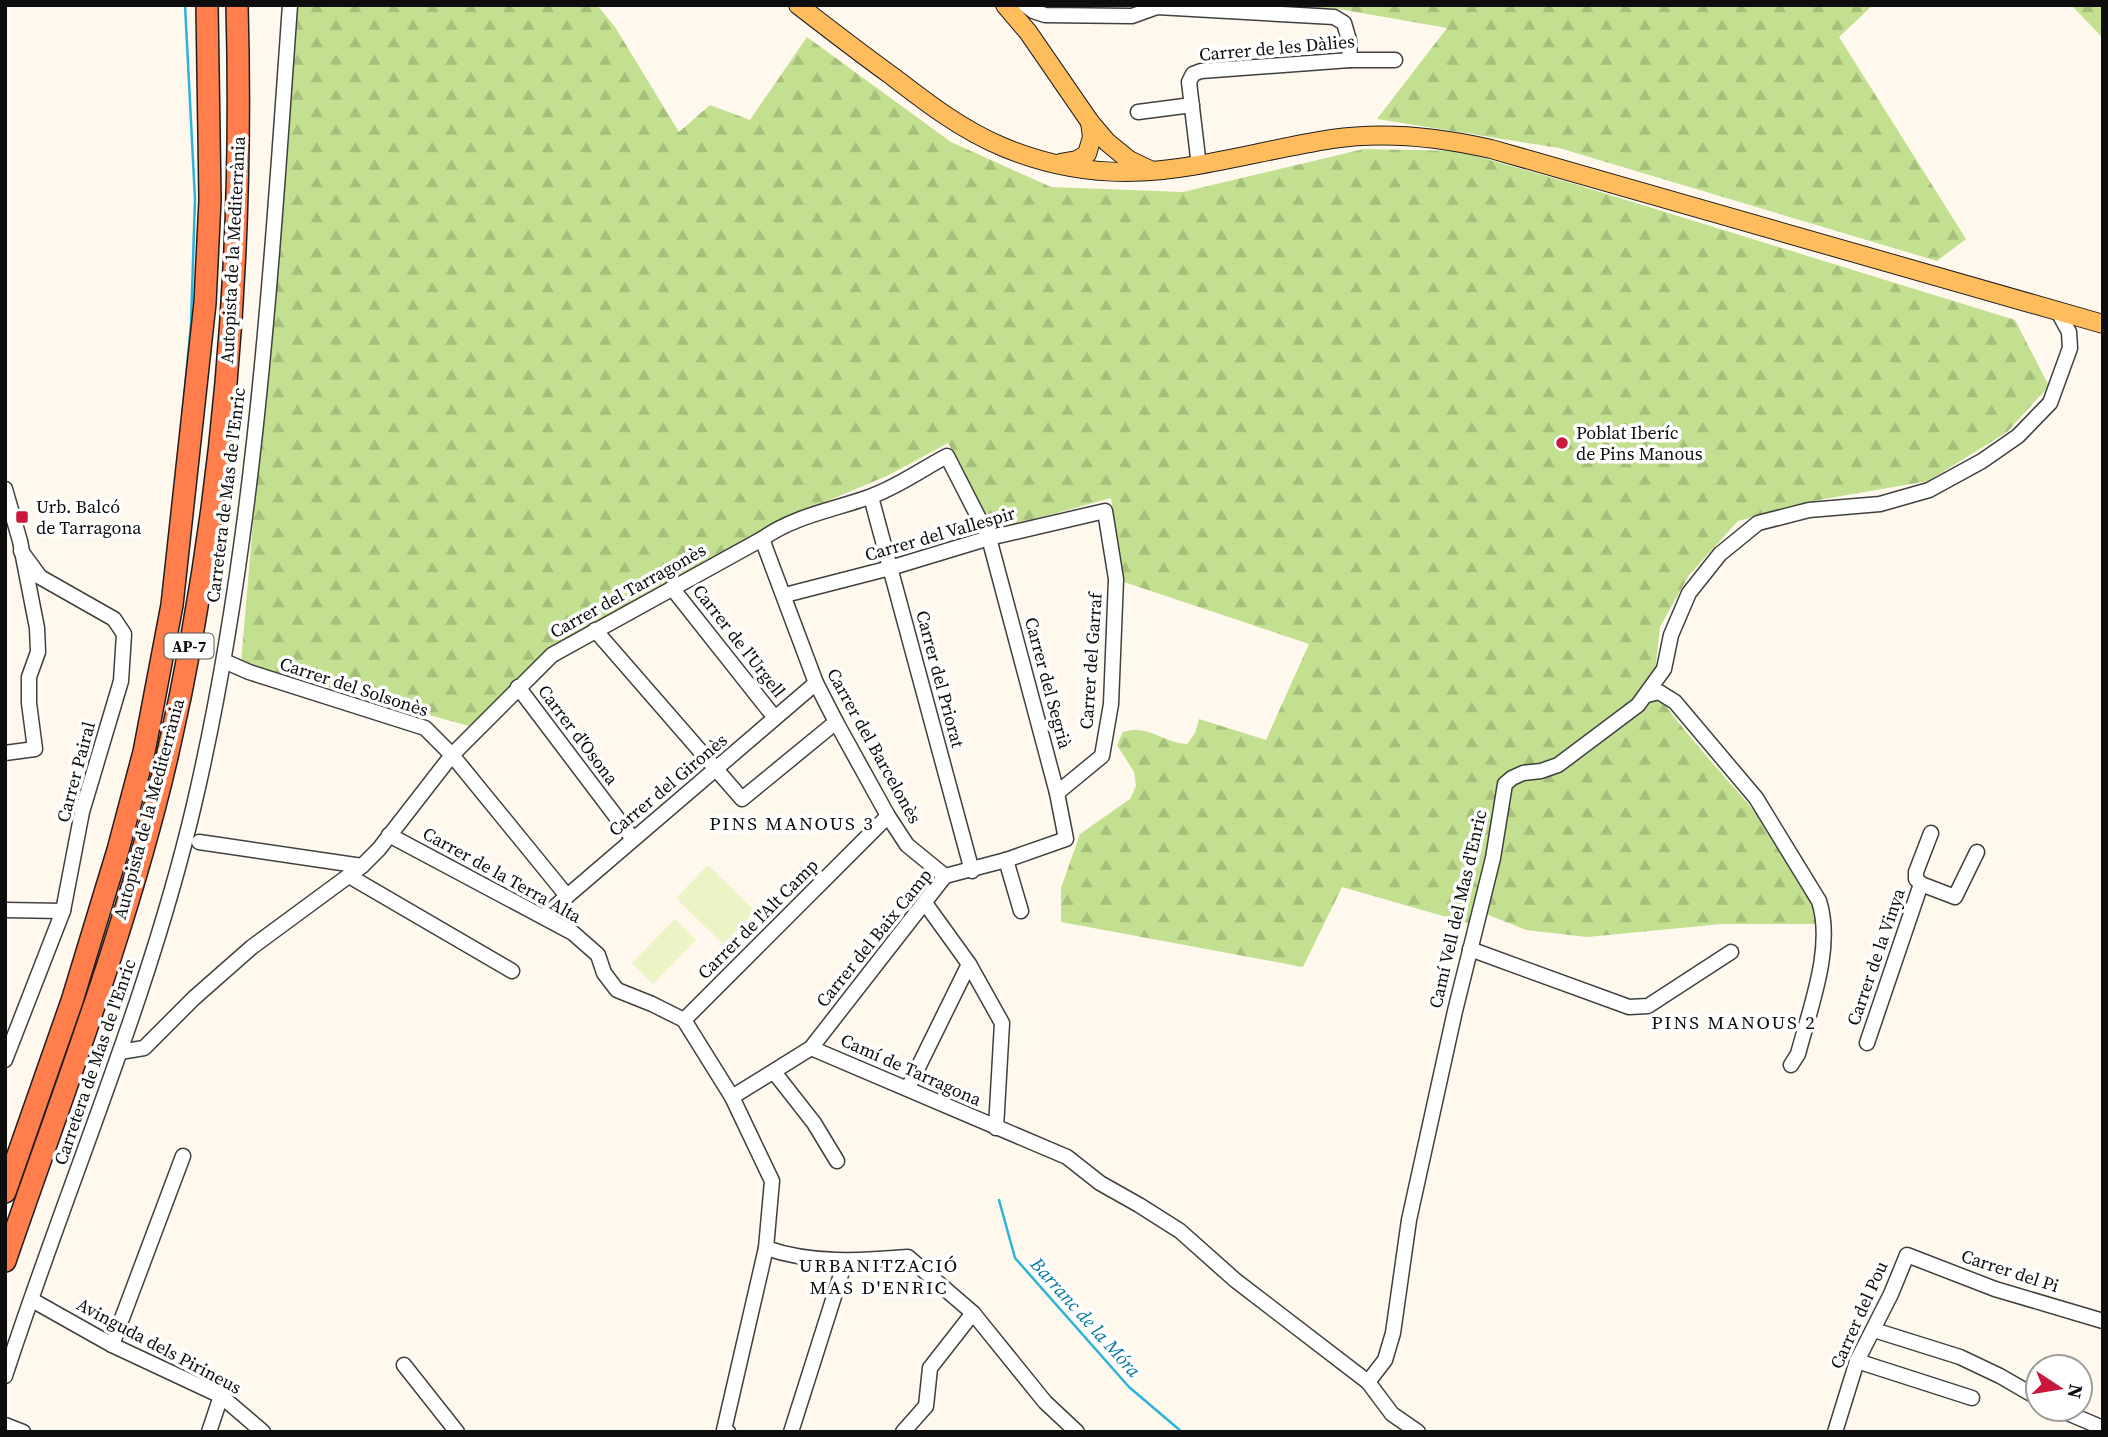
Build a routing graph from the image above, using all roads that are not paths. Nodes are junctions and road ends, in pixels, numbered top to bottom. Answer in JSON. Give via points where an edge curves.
{"nodes":[{"id":1,"x":207,"y":5,"type":"edge"},
{"id":2,"x":237,"y":5,"type":"edge"},
{"id":3,"x":290,"y":5,"type":"edge"},
{"id":4,"x":798,"y":5,"type":"edge"},
{"id":5,"x":1005,"y":5,"type":"edge"},
{"id":6,"x":1025,"y":5,"type":"edge"},
{"id":7,"x":1350,"y":60,"type":"junction"},
{"id":8,"x":1395,"y":60,"type":"dead end"},
{"id":9,"x":1192,"y":105,"type":"junction"},
{"id":10,"x":1138,"y":112,"type":"dead end"},
{"id":11,"x":1099,"y":157,"type":"junction"},
{"id":12,"x":1199,"y":166,"type":"junction"},
{"id":13,"x":1153,"y":172,"type":"junction"},
{"id":14,"x":2058,"y":312,"type":"junction"},
{"id":15,"x":2103,"y":324,"type":"edge"},
{"id":16,"x":5,"y":489,"type":"edge"},
{"id":17,"x":871,"y":496,"type":"junction"},
{"id":18,"x":7,"y":506,"type":"edge"},
{"id":19,"x":1105,"y":511,"type":"joint"},
{"id":20,"x":989,"y":538,"type":"junction"},
{"id":21,"x":762,"y":540,"type":"junction"},
{"id":22,"x":20,"y":546,"type":"junction"},
{"id":23,"x":5,"y":550,"type":"edge"},
{"id":24,"x":890,"y":568,"type":"junction"},
{"id":25,"x":672,"y":588,"type":"junction"},
{"id":26,"x":785,"y":595,"type":"junction"},
{"id":27,"x":595,"y":630,"type":"junction"},
{"id":28,"x":224,"y":661,"type":"junction"},
{"id":29,"x":816,"y":683,"type":"junction"},
{"id":30,"x":518,"y":687,"type":"junction"},
{"id":31,"x":1647,"y":695,"type":"junction"},
{"id":32,"x":775,"y":718,"type":"junction"},
{"id":33,"x":836,"y":722,"type":"junction"},
{"id":34,"x":5,"y":753,"type":"edge"},
{"id":35,"x":452,"y":755,"type":"junction"},
{"id":36,"x":715,"y":770,"type":"junction"},
{"id":37,"x":1057,"y":793,"type":"junction"},
{"id":38,"x":888,"y":816,"type":"junction"},
{"id":39,"x":1931,"y":834,"type":"dead end"},
{"id":40,"x":389,"y":835,"type":"junction"},
{"id":41,"x":633,"y":839,"type":"junction"},
{"id":42,"x":1066,"y":839,"type":"joint"},
{"id":43,"x":199,"y":842,"type":"dead end"},
{"id":44,"x":1977,"y":852,"type":"dead end"},
{"id":45,"x":1006,"y":860,"type":"junction"},
{"id":46,"x":362,"y":866,"type":"junction"},
{"id":47,"x":972,"y":870,"type":"junction"},
{"id":48,"x":349,"y":876,"type":"junction"},
{"id":49,"x":945,"y":876,"type":"junction"},
{"id":50,"x":1922,"y":884,"type":"junction"},
{"id":51,"x":567,"y":896,"type":"junction"},
{"id":52,"x":925,"y":903,"type":"junction"},
{"id":53,"x":5,"y":910,"type":"edge"},
{"id":54,"x":63,"y":911,"type":"junction"},
{"id":55,"x":1021,"y":911,"type":"dead end"},
{"id":56,"x":544,"y":916,"type":"junction"},
{"id":57,"x":1470,"y":949,"type":"junction"},
{"id":58,"x":1731,"y":952,"type":"dead end"},
{"id":59,"x":969,"y":964,"type":"junction"},
{"id":60,"x":512,"y":971,"type":"dead end"},
{"id":61,"x":684,"y":1020,"type":"junction"},
{"id":62,"x":1867,"y":1043,"type":"dead end"},
{"id":63,"x":811,"y":1048,"type":"junction"},
{"id":64,"x":120,"y":1052,"type":"junction"},
{"id":65,"x":5,"y":1060,"type":"edge"},
{"id":66,"x":1791,"y":1065,"type":"dead end"},
{"id":67,"x":774,"y":1072,"type":"junction"},
{"id":68,"x":908,"y":1088,"type":"junction"},
{"id":69,"x":732,"y":1097,"type":"junction"},
{"id":70,"x":996,"y":1128,"type":"junction"},
{"id":71,"x":183,"y":1156,"type":"dead end"},
{"id":72,"x":836,"y":1161,"type":"dead end"},
{"id":73,"x":5,"y":1192,"type":"edge"},
{"id":74,"x":766,"y":1248,"type":"junction"},
{"id":75,"x":1907,"y":1255,"type":"joint"},
{"id":76,"x":5,"y":1261,"type":"edge"},
{"id":77,"x":845,"y":1262,"type":"junction"},
{"id":78,"x":32,"y":1300,"type":"junction"},
{"id":79,"x":973,"y":1313,"type":"junction"},
{"id":80,"x":2103,"y":1321,"type":"edge"},
{"id":81,"x":1874,"y":1330,"type":"junction"},
{"id":82,"x":112,"y":1345,"type":"junction"},
{"id":83,"x":1857,"y":1361,"type":"junction"},
{"id":84,"x":404,"y":1365,"type":"dead end"},
{"id":85,"x":5,"y":1376,"type":"edge"},
{"id":86,"x":1368,"y":1382,"type":"junction"},
{"id":87,"x":2024,"y":1390,"type":"edge"},
{"id":88,"x":220,"y":1396,"type":"junction"},
{"id":89,"x":1972,"y":1398,"type":"dead end"},
{"id":90,"x":5,"y":1425,"type":"edge"},
{"id":91,"x":1836,"y":1431,"type":"edge"},
{"id":92,"x":23,"y":1432,"type":"edge"},
{"id":93,"x":209,"y":1432,"type":"edge"},
{"id":94,"x":263,"y":1432,"type":"edge"},
{"id":95,"x":457,"y":1432,"type":"edge"},
{"id":96,"x":728,"y":1432,"type":"edge"},
{"id":97,"x":791,"y":1432,"type":"edge"},
{"id":98,"x":903,"y":1432,"type":"edge"},
{"id":99,"x":1077,"y":1432,"type":"edge"},
{"id":100,"x":1418,"y":1432,"type":"edge"}],
"edges":[{"from":1,"to":73,"type":"highway","name":"Autopista de la Mediterrània","number":"AP-7","via":[[210,174],[205,303],[172,605],[144,752],[118,850],[72,1001]]},
{"from":2,"to":76,"type":"highway","name":"Autopista de la Mediterrània","number":"AP-7","via":[[233,307],[212,517],[191,635],[167,757],[136,872]]},
{"from":3,"to":28,"type":"street","name":"Carretera de Mas de l'Enric","via":[[277,210],[244,525]]},
{"from":4,"to":11,"type":"main road","via":[[943,116],[977,135],[1056,164]]},
{"from":5,"to":11,"type":"main road","via":[[1090,122]]},
{"from":6,"to":7,"type":"street","via":[[1045,15],[1132,16],[1157,8],[1335,17],[1344,23]]},
{"from":7,"to":8,"type":"street","name":"Carrer de les Dàlies"},
{"from":7,"to":9,"type":"street","name":"Carrer de les Dàlies","via":[[1201,71],[1189,82]]},
{"from":9,"to":10,"type":"street"},
{"from":9,"to":12,"type":"street","name":"Carrer de les Dàlies"},
{"from":11,"to":13,"type":"main road"},
{"from":11,"to":13,"type":"main road","via":[[1129,160]]},
{"from":12,"to":13,"type":"main road"},
{"from":12,"to":14,"type":"main road","via":[[1334,139],[1394,135],[1470,144]]},
{"from":14,"to":15,"type":"main road"},
{"from":14,"to":31,"type":"street","name":"Camí Vell del Mas d'Enric","via":[[2069,332],[2070,348],[2050,403],[2018,436],[1928,490],[1880,504],[1809,510],[1758,523],[1720,554],[1689,593],[1671,635],[1664,669]]},
{"from":16,"to":18,"type":"street"},
{"from":17,"to":20,"type":"street","name":"Carrer del Tarragonès","via":[[947,456]]},
{"from":17,"to":21,"type":"street","name":"Carrer del Tarragonès","via":[[777,529]]},
{"from":17,"to":24,"type":"street","name":"Carrer del Priorat"},
{"from":18,"to":22,"type":"street"},
{"from":19,"to":20,"type":"street","name":"Carrer del Vallespir"},
{"from":19,"to":37,"type":"street","name":"Carrer del Garraf","via":[[1116,579],[1111,704],[1102,756]]},
{"from":20,"to":24,"type":"street","name":"Carrer del Vallespir"},
{"from":20,"to":37,"type":"street","name":"Carrer del Segrià"},
{"from":21,"to":25,"type":"street","name":"Carrer del Tarragonès"},
{"from":21,"to":26,"type":"street","name":"Carrer del Barcelonès"},
{"from":22,"to":23,"type":"street"},
{"from":22,"to":34,"type":"street","via":[[37,628],[38,652],[29,677],[35,749]]},
{"from":22,"to":54,"type":"street","name":"Carrer Pairal","via":[[40,577],[114,619],[124,634],[121,681],[82,812]]},
{"from":24,"to":26,"type":"street","name":"Carrer del Vallespir"},
{"from":24,"to":47,"type":"street","name":"Carrer del Priorat"},
{"from":25,"to":27,"type":"street","name":"Carrer del Tarragonès"},
{"from":25,"to":32,"type":"street","name":"Carrer de l'Urgell"},
{"from":26,"to":29,"type":"street","name":"Carrer del Barcelonès"},
{"from":27,"to":30,"type":"street","name":"Carrer del Tarragonès","via":[[552,655]]},
{"from":27,"to":36,"type":"street"},
{"from":28,"to":35,"type":"street","name":"Carrer del Solsonès","via":[[248,673],[425,728]]},
{"from":28,"to":64,"type":"street","name":"Carretera de Mas de l'Enric","via":[[186,838]]},
{"from":29,"to":32,"type":"street","name":"Carrer del Gironès"},
{"from":29,"to":33,"type":"street","name":"Carrer del Barcelonès"},
{"from":30,"to":35,"type":"street","name":"Carrer del Tarragonès"},
{"from":30,"to":41,"type":"street","name":"Carrer d'Osona"},
{"from":31,"to":57,"type":"street","name":"Camí Vell del Mas d'Enric","via":[[1558,765],[1523,773],[1505,784],[1493,858]]},
{"from":31,"to":66,"type":"street","via":[[1659,692],[1675,702],[1756,798],[1819,901],[1825,918],[1819,973]]},
{"from":32,"to":36,"type":"street","name":"Carrer del Gironès"},
{"from":33,"to":36,"type":"street","via":[[742,799]]},
{"from":33,"to":38,"type":"street","name":"Carrer del Barcelonès"},
{"from":35,"to":40,"type":"street","name":"Carrer del Tarragonès"},
{"from":35,"to":51,"type":"street","name":"Carrer del Solsonès"},
{"from":36,"to":41,"type":"street","name":"Carrer del Gironès"},
{"from":37,"to":42,"type":"street","name":"Carrer del Segrià"},
{"from":38,"to":49,"type":"street","name":"Carrer del Barcelonès","via":[[907,845]]},
{"from":38,"to":61,"type":"street","name":"Carrer de l'Alt Camp"},
{"from":39,"to":50,"type":"street","name":"Carrer de la Vinya","via":[[1916,872]]},
{"from":40,"to":46,"type":"street","name":"Carrer del Tarragonès"},
{"from":40,"to":56,"type":"street","name":"Carrer de la Terra Alta"},
{"from":41,"to":51,"type":"street","name":"Carrer del Gironès"},
{"from":42,"to":45,"type":"street","name":"Carrer del Baix Camp"},
{"from":43,"to":46,"type":"street"},
{"from":44,"to":50,"type":"street","name":"Carrer de la Vinya","via":[[1955,897]]},
{"from":45,"to":47,"type":"street","name":"Carrer del Baix Camp"},
{"from":45,"to":55,"type":"street"},
{"from":46,"to":48,"type":"street","name":"Carrer del Tarragonès"},
{"from":47,"to":49,"type":"street","name":"Carrer del Baix Camp"},
{"from":48,"to":60,"type":"street"},
{"from":48,"to":64,"type":"street","name":"Carrer del Tarragonès","via":[[252,947],[144,1048]]},
{"from":49,"to":52,"type":"street","name":"Carrer del Baix Camp"},
{"from":50,"to":62,"type":"street","name":"Carrer de la Vinya"},
{"from":51,"to":56,"type":"street","name":"Carrer del Gironès"},
{"from":52,"to":59,"type":"street"},
{"from":52,"to":63,"type":"street","name":"Carrer del Baix Camp"},
{"from":53,"to":54,"type":"street"},
{"from":54,"to":65,"type":"street","name":"Carrer Pairal"},
{"from":56,"to":61,"type":"street","name":"Carrer de la Terra Alta","via":[[598,955],[617,990]]},
{"from":57,"to":58,"type":"street","via":[[1629,1007],[1648,1006]]},
{"from":57,"to":86,"type":"street","name":"Camí Vell del Mas d'Enric","via":[[1409,1220],[1393,1333],[1385,1360]]},
{"from":59,"to":68,"type":"street"},
{"from":59,"to":70,"type":"street","via":[[1002,1023]]},
{"from":61,"to":69,"type":"street"},
{"from":63,"to":67,"type":"street","name":"Carrer del Baix Camp"},
{"from":63,"to":68,"type":"street","name":"Camí de Tarragona"},
{"from":64,"to":78,"type":"street","name":"Carretera de Mas de l'Enric"},
{"from":67,"to":69,"type":"street","name":"Carrer del Baix Camp"},
{"from":67,"to":72,"type":"street"},
{"from":68,"to":70,"type":"street","name":"Camí de Tarragona"},
{"from":69,"to":74,"type":"street","via":[[772,1181]]},
{"from":70,"to":86,"type":"street","via":[[1067,1157],[1100,1183],[1180,1231],[1235,1280]]},
{"from":71,"to":82,"type":"street"},
{"from":74,"to":77,"type":"street"},
{"from":74,"to":96,"type":"street","via":[[724,1430]]},
{"from":75,"to":80,"type":"street","name":"Carrer del Pi","via":[[1995,1289]]},
{"from":75,"to":81,"type":"street","name":"Carrer del Pou"},
{"from":77,"to":79,"type":"street","via":[[908,1257]]},
{"from":77,"to":97,"type":"street"},
{"from":78,"to":82,"type":"street","name":"Avinguda dels Pirineus"},
{"from":78,"to":85,"type":"street","name":"Carretera de Mas de l'Enric"},
{"from":79,"to":98,"type":"street","via":[[930,1367],[926,1406]]},
{"from":79,"to":99,"type":"street","via":[[1045,1402]]},
{"from":81,"to":83,"type":"street","name":"Carrer del Pou"},
{"from":81,"to":87,"type":"street","via":[[1960,1357]]},
{"from":82,"to":88,"type":"street","name":"Avinguda dels Pirineus"},
{"from":83,"to":89,"type":"street"},
{"from":83,"to":91,"type":"street","name":"Carrer del Pou"},
{"from":84,"to":95,"type":"street"},
{"from":86,"to":100,"type":"street","via":[[1392,1414]]},
{"from":88,"to":93,"type":"street"},
{"from":88,"to":94,"type":"street","name":"Avinguda dels Pirineus"},
{"from":90,"to":92,"type":"street"}]}
